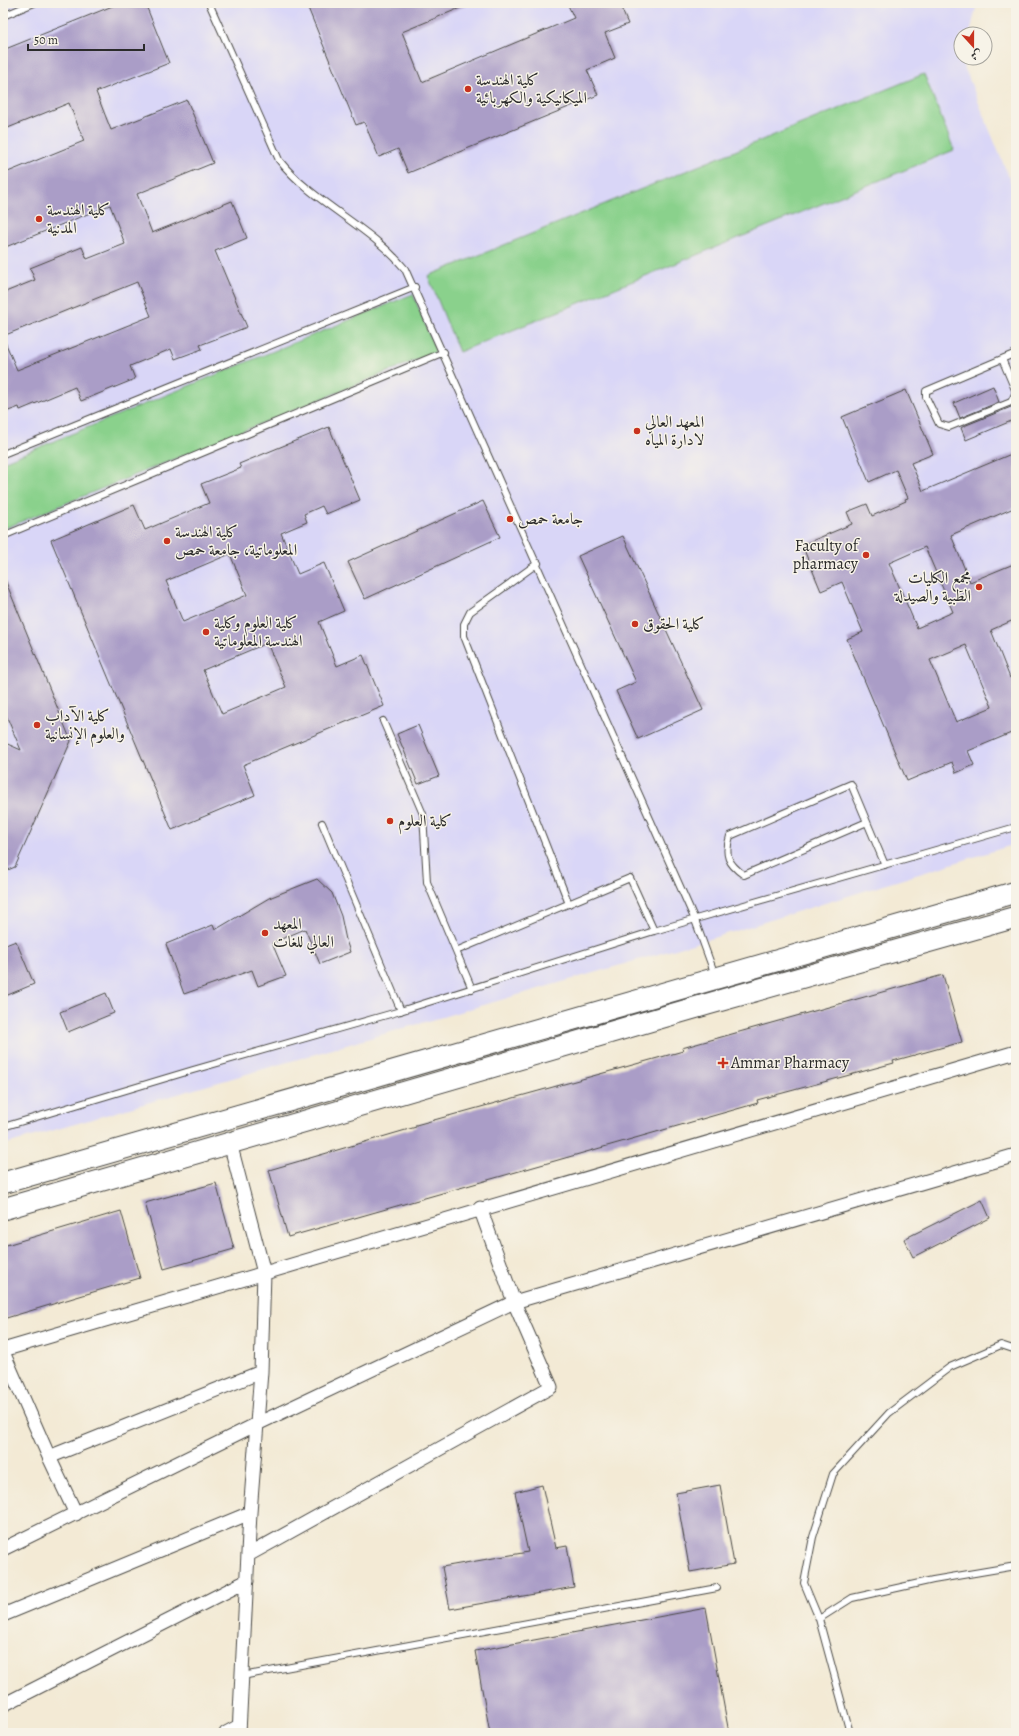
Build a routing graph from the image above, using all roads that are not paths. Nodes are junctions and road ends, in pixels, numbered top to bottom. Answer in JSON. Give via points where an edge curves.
{"nodes":[{"id":1,"x":34,"y":3,"type":"edge"},
{"id":2,"x":209,"y":3,"type":"edge"},
{"id":3,"x":3,"y":16,"type":"edge"},
{"id":4,"x":415,"y":287,"type":"junction"},
{"id":5,"x":444,"y":352,"type":"junction"},
{"id":6,"x":1016,"y":353,"type":"edge"},
{"id":7,"x":1002,"y":359,"type":"junction"},
{"id":8,"x":3,"y":454,"type":"edge"},
{"id":9,"x":3,"y":536,"type":"edge"},
{"id":10,"x":538,"y":563,"type":"junction"},
{"id":11,"x":383,"y":721,"type":"dead end"},
{"id":12,"x":867,"y":822,"type":"junction"},
{"id":13,"x":322,"y":823,"type":"dead end"},
{"id":14,"x":1016,"y":827,"type":"edge"},
{"id":15,"x":885,"y":865,"type":"junction"},
{"id":16,"x":1016,"y":892,"type":"edge"},
{"id":17,"x":570,"y":904,"type":"junction"},
{"id":18,"x":1016,"y":917,"type":"edge"},
{"id":19,"x":695,"y":920,"type":"junction"},
{"id":20,"x":654,"y":931,"type":"junction"},
{"id":21,"x":456,"y":951,"type":"junction"},
{"id":22,"x":716,"y":978,"type":"junction"},
{"id":23,"x":472,"y":989,"type":"junction"},
{"id":24,"x":401,"y":1011,"type":"junction"},
{"id":25,"x":1016,"y":1052,"type":"edge"},
{"id":26,"x":3,"y":1127,"type":"edge"},
{"id":27,"x":230,"y":1143,"type":"junction"},
{"id":28,"x":1016,"y":1156,"type":"edge"},
{"id":29,"x":3,"y":1183,"type":"edge"},
{"id":30,"x":480,"y":1208,"type":"junction"},
{"id":31,"x":3,"y":1209,"type":"edge"},
{"id":32,"x":264,"y":1273,"type":"junction"},
{"id":33,"x":514,"y":1302,"type":"junction"},
{"id":34,"x":1016,"y":1350,"type":"edge"},
{"id":35,"x":3,"y":1351,"type":"edge"},
{"id":36,"x":261,"y":1372,"type":"junction"},
{"id":37,"x":256,"y":1424,"type":"junction"},
{"id":38,"x":49,"y":1457,"type":"junction"},
{"id":39,"x":250,"y":1513,"type":"junction"},
{"id":40,"x":76,"y":1514,"type":"junction"},
{"id":41,"x":3,"y":1549,"type":"edge"},
{"id":42,"x":248,"y":1555,"type":"junction"},
{"id":43,"x":1016,"y":1566,"type":"edge"},
{"id":44,"x":247,"y":1581,"type":"junction"},
{"id":45,"x":717,"y":1588,"type":"dead end"},
{"id":46,"x":3,"y":1615,"type":"edge"},
{"id":47,"x":819,"y":1619,"type":"junction"},
{"id":48,"x":242,"y":1676,"type":"junction"},
{"id":49,"x":3,"y":1706,"type":"edge"},
{"id":50,"x":239,"y":1730,"type":"edge"},
{"id":51,"x":226,"y":1733,"type":"edge"},
{"id":52,"x":850,"y":1733,"type":"edge"}],
"edges":[{"from":1,"to":3,"type":"lane"},
{"from":2,"to":4,"type":"lane","via":[[279,160],[305,187],[391,251],[406,269]]},
{"from":4,"to":5,"type":"lane"},
{"from":4,"to":8,"type":"lane"},
{"from":5,"to":9,"type":"lane"},
{"from":5,"to":10,"type":"lane"},
{"from":6,"to":7,"type":"lane"},
{"from":7,"to":7,"type":"lane","via":[[926,391],[926,397],[939,424],[949,428],[1011,402],[1016,392]]},
{"from":10,"to":17,"type":"lane","via":[[470,612],[464,624],[464,636]]},
{"from":10,"to":19,"type":"lane"},
{"from":11,"to":21,"type":"lane","via":[[423,814],[427,882]]},
{"from":12,"to":12,"type":"lane","via":[[851,784],[730,836],[726,849],[734,868],[744,874]]},
{"from":12,"to":15,"type":"lane"},
{"from":13,"to":24,"type":"lane"},
{"from":14,"to":15,"type":"lane"},
{"from":15,"to":19,"type":"lane"},
{"from":16,"to":22,"type":"highway"},
{"from":17,"to":20,"type":"lane","via":[[630,878]]},
{"from":17,"to":21,"type":"lane"},
{"from":18,"to":27,"type":"highway"},
{"from":19,"to":20,"type":"lane"},
{"from":19,"to":22,"type":"lane"},
{"from":20,"to":23,"type":"lane"},
{"from":21,"to":23,"type":"lane"},
{"from":22,"to":29,"type":"highway"},
{"from":23,"to":24,"type":"lane"},
{"from":24,"to":26,"type":"lane"},
{"from":25,"to":30,"type":"street"},
{"from":27,"to":31,"type":"highway"},
{"from":27,"to":32,"type":"street"},
{"from":28,"to":33,"type":"street"},
{"from":30,"to":32,"type":"street"},
{"from":30,"to":33,"type":"street"},
{"from":32,"to":35,"type":"street"},
{"from":32,"to":36,"type":"street"},
{"from":33,"to":37,"type":"street"},
{"from":33,"to":42,"type":"street","via":[[551,1387]]},
{"from":34,"to":47,"type":"lane","via":[[1001,1345],[950,1367],[889,1413],[833,1474],[813,1537],[804,1583]]},
{"from":35,"to":38,"type":"street"},
{"from":36,"to":37,"type":"street"},
{"from":36,"to":38,"type":"street"},
{"from":37,"to":39,"type":"street"},
{"from":37,"to":40,"type":"street"},
{"from":38,"to":40,"type":"street"},
{"from":39,"to":42,"type":"street"},
{"from":39,"to":46,"type":"street"},
{"from":40,"to":41,"type":"street"},
{"from":42,"to":44,"type":"street"},
{"from":43,"to":47,"type":"lane","via":[[933,1580],[852,1598]]},
{"from":44,"to":48,"type":"street"},
{"from":44,"to":49,"type":"street"},
{"from":45,"to":48,"type":"lane"},
{"from":47,"to":52,"type":"lane"},
{"from":48,"to":50,"type":"street"},
{"from":50,"to":51,"type":"street"}]}
